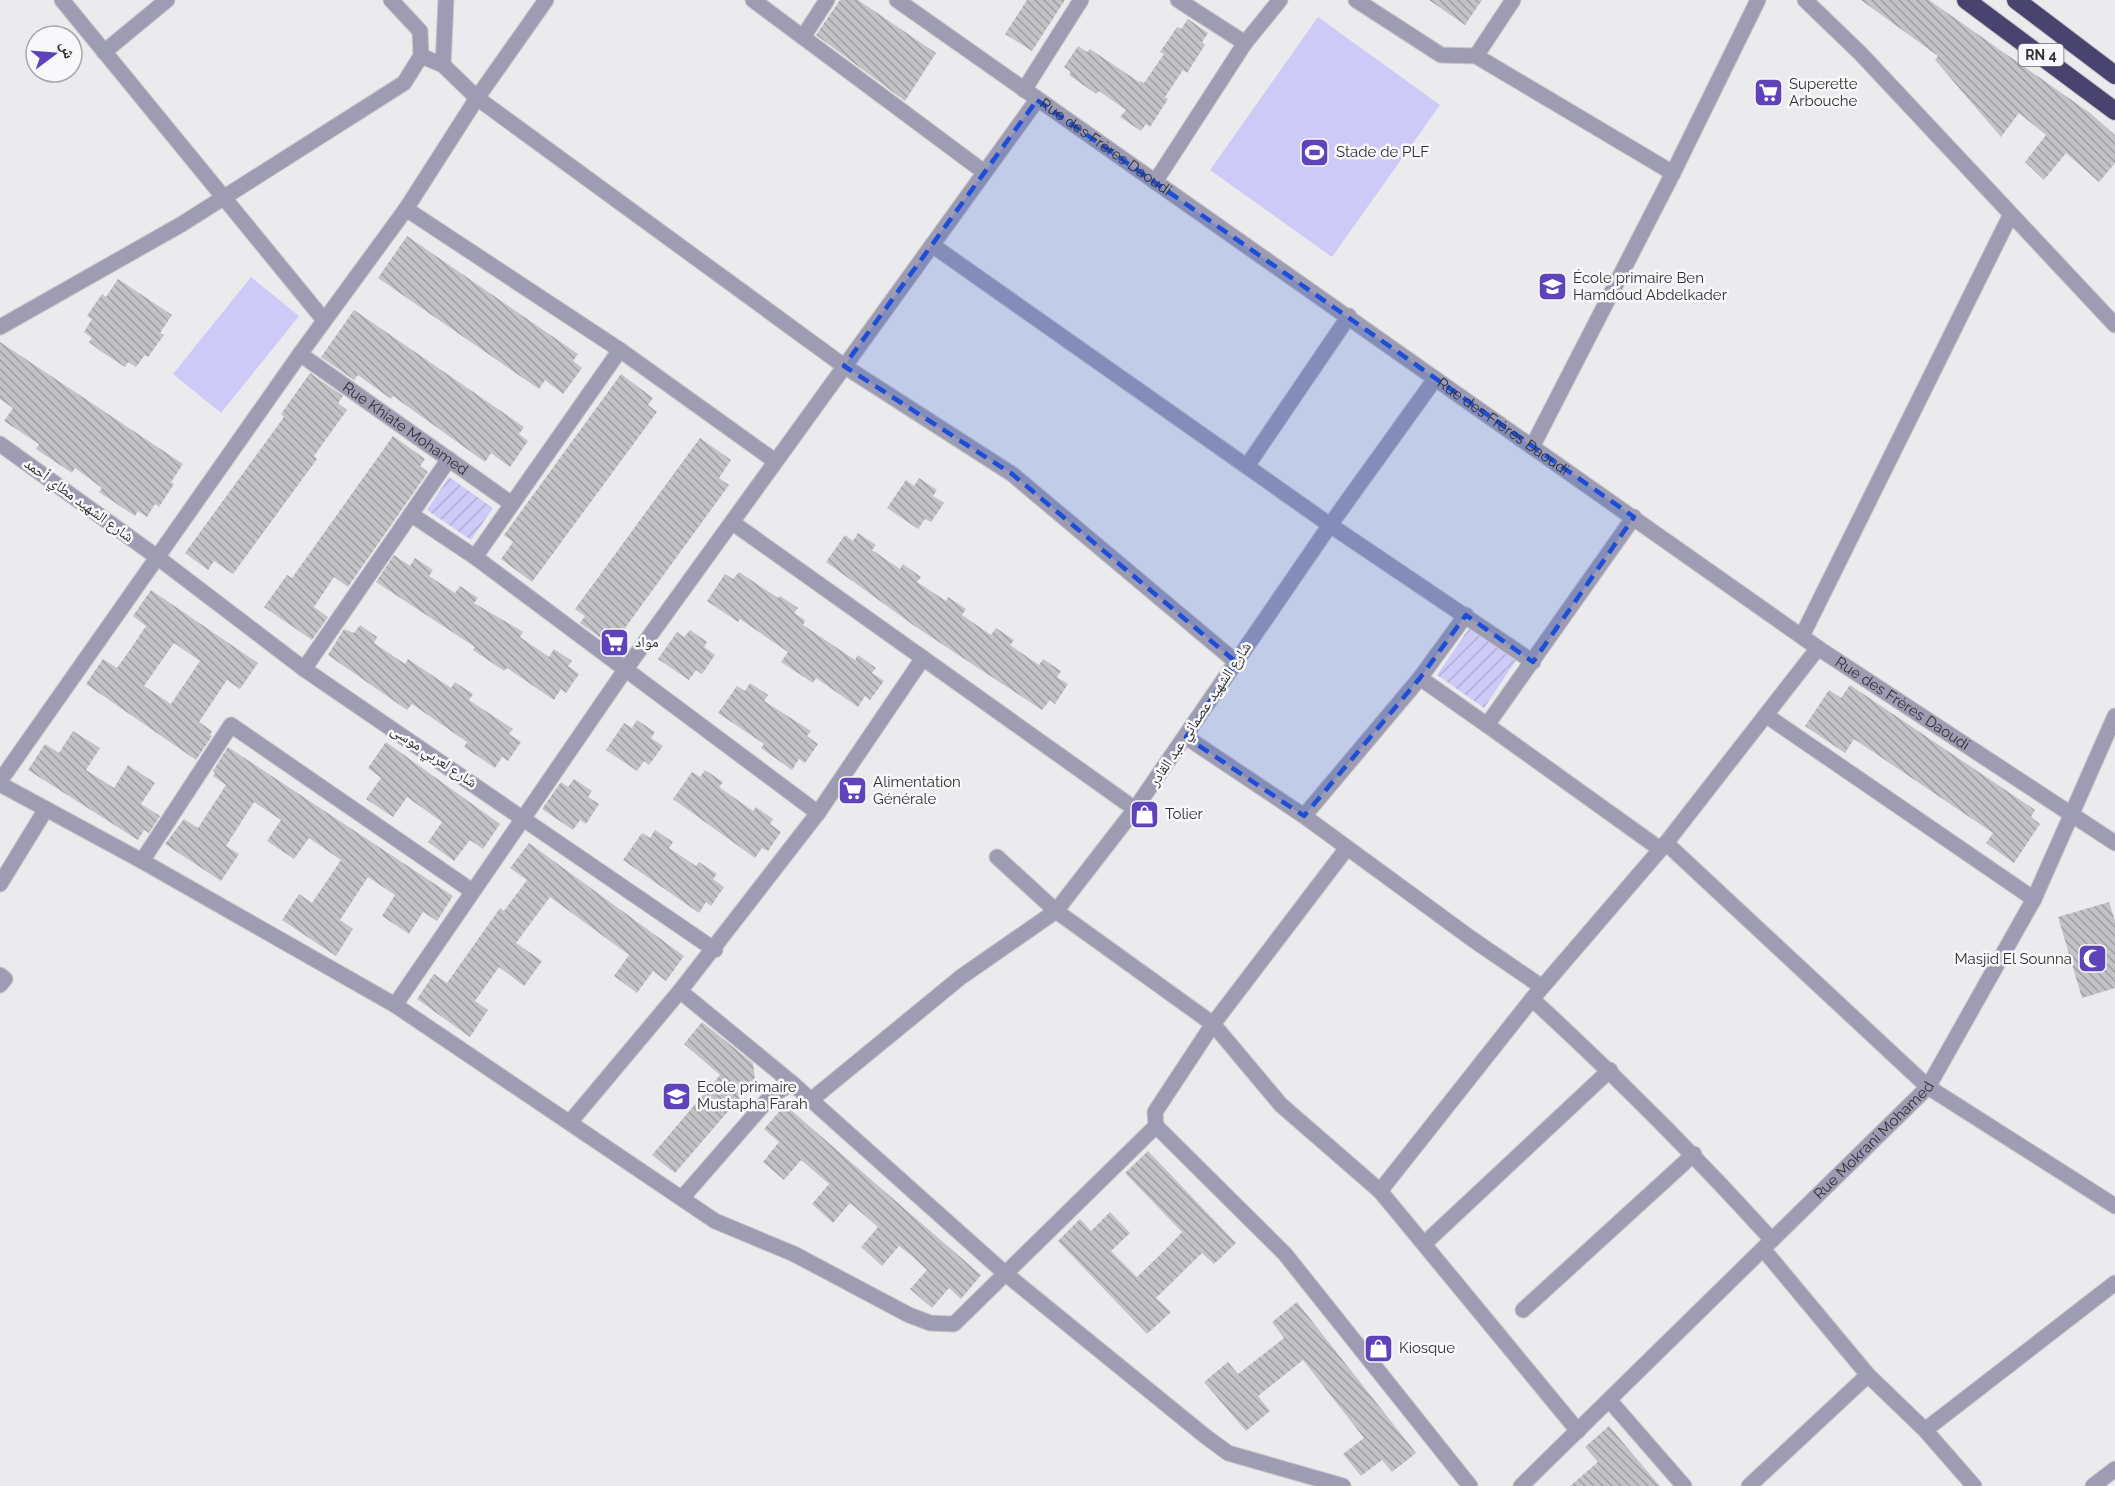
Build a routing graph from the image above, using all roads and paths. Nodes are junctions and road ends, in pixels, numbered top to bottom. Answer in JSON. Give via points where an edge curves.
{"nodes":[{"id":1,"x":62,"y":0,"type":"edge"},
{"id":2,"x":167,"y":0,"type":"edge"},
{"id":3,"x":391,"y":0,"type":"edge"},
{"id":4,"x":446,"y":0,"type":"edge"},
{"id":5,"x":546,"y":0,"type":"edge"},
{"id":6,"x":753,"y":0,"type":"edge"},
{"id":7,"x":827,"y":0,"type":"edge"},
{"id":8,"x":897,"y":0,"type":"edge"},
{"id":9,"x":1081,"y":0,"type":"edge"},
{"id":10,"x":1178,"y":0,"type":"edge"},
{"id":11,"x":1280,"y":0,"type":"edge"},
{"id":12,"x":1356,"y":0,"type":"edge"},
{"id":13,"x":1513,"y":0,"type":"edge"},
{"id":14,"x":1758,"y":0,"type":"edge"},
{"id":15,"x":1805,"y":0,"type":"edge"},
{"id":16,"x":1966,"y":0,"type":"edge"},
{"id":17,"x":2016,"y":0,"type":"edge"},
{"id":18,"x":803,"y":37,"type":"junction"},
{"id":19,"x":1245,"y":43,"type":"junction"},
{"id":20,"x":104,"y":52,"type":"junction"},
{"id":21,"x":421,"y":56,"type":"junction"},
{"id":22,"x":1476,"y":56,"type":"junction"},
{"id":23,"x":443,"y":65,"type":"junction"},
{"id":24,"x":2115,"y":75,"type":"edge"},
{"id":25,"x":1024,"y":90,"type":"junction"},
{"id":26,"x":477,"y":98,"type":"junction"},
{"id":27,"x":1037,"y":100,"type":"junction"},
{"id":28,"x":2115,"y":111,"type":"edge"},
{"id":29,"x":984,"y":172,"type":"junction"},
{"id":30,"x":1673,"y":173,"type":"junction"},
{"id":31,"x":1155,"y":182,"type":"junction"},
{"id":32,"x":222,"y":198,"type":"junction"},
{"id":33,"x":406,"y":209,"type":"junction"},
{"id":34,"x":2010,"y":216,"type":"junction"},
{"id":35,"x":932,"y":245,"type":"junction"},
{"id":36,"x":1349,"y":316,"type":"junction"},
{"id":37,"x":324,"y":320,"type":"junction"},
{"id":38,"x":2115,"y":325,"type":"edge"},
{"id":39,"x":0,"y":327,"type":"edge"},
{"id":40,"x":620,"y":350,"type":"junction"},
{"id":41,"x":300,"y":354,"type":"junction"},
{"id":42,"x":844,"y":366,"type":"junction"},
{"id":43,"x":1435,"y":379,"type":"junction"},
{"id":44,"x":0,"y":444,"type":"edge"},
{"id":45,"x":1532,"y":447,"type":"junction"},
{"id":46,"x":449,"y":459,"type":"junction"},
{"id":47,"x":775,"y":461,"type":"junction"},
{"id":48,"x":1247,"y":466,"type":"junction"},
{"id":49,"x":512,"y":504,"type":"junction"},
{"id":50,"x":412,"y":515,"type":"junction"},
{"id":51,"x":1634,"y":517,"type":"junction"},
{"id":52,"x":732,"y":523,"type":"junction"},
{"id":53,"x":1330,"y":525,"type":"junction"},
{"id":54,"x":158,"y":557,"type":"junction"},
{"id":55,"x":475,"y":557,"type":"junction"},
{"id":56,"x":1466,"y":615,"type":"junction"},
{"id":57,"x":1802,"y":636,"type":"junction"},
{"id":58,"x":1818,"y":648,"type":"junction"},
{"id":59,"x":923,"y":658,"type":"junction"},
{"id":60,"x":1236,"y":662,"type":"junction"},
{"id":61,"x":1533,"y":662,"type":"junction"},
{"id":62,"x":304,"y":669,"type":"junction"},
{"id":63,"x":625,"y":670,"type":"junction"},
{"id":64,"x":1420,"y":678,"type":"junction"},
{"id":65,"x":1767,"y":716,"type":"junction"},
{"id":66,"x":2115,"y":716,"type":"edge"},
{"id":67,"x":1487,"y":725,"type":"junction"},
{"id":68,"x":1186,"y":737,"type":"junction"},
{"id":69,"x":0,"y":783,"type":"edge"},
{"id":70,"x":46,"y":809,"type":"junction"},
{"id":71,"x":1135,"y":809,"type":"junction"},
{"id":72,"x":818,"y":813,"type":"junction"},
{"id":73,"x":2071,"y":815,"type":"junction"},
{"id":74,"x":523,"y":816,"type":"junction"},
{"id":75,"x":1304,"y":816,"type":"junction"},
{"id":76,"x":2115,"y":843,"type":"edge"},
{"id":77,"x":1663,"y":846,"type":"junction"},
{"id":78,"x":1347,"y":848,"type":"junction"},
{"id":79,"x":997,"y":858,"type":"dead end"},
{"id":80,"x":142,"y":861,"type":"junction"},
{"id":81,"x":0,"y":884,"type":"edge"},
{"id":82,"x":472,"y":891,"type":"junction"},
{"id":83,"x":2034,"y":899,"type":"junction"},
{"id":84,"x":1056,"y":911,"type":"junction"},
{"id":85,"x":715,"y":950,"type":"junction"},
{"id":86,"x":0,"y":975,"type":"edge"},
{"id":87,"x":0,"y":985,"type":"edge"},
{"id":88,"x":680,"y":991,"type":"junction"},
{"id":89,"x":1537,"y":993,"type":"junction"},
{"id":90,"x":395,"y":1005,"type":"junction"},
{"id":91,"x":1213,"y":1024,"type":"junction"},
{"id":92,"x":1610,"y":1070,"type":"junction"},
{"id":93,"x":792,"y":1083,"type":"junction"},
{"id":94,"x":1928,"y":1087,"type":"junction"},
{"id":95,"x":812,"y":1100,"type":"junction"},
{"id":96,"x":571,"y":1121,"type":"junction"},
{"id":97,"x":1156,"y":1126,"type":"junction"},
{"id":98,"x":1694,"y":1154,"type":"junction"},
{"id":99,"x":1380,"y":1191,"type":"junction"},
{"id":100,"x":682,"y":1198,"type":"junction"},
{"id":101,"x":2115,"y":1206,"type":"edge"},
{"id":102,"x":1425,"y":1243,"type":"junction"},
{"id":103,"x":1767,"y":1244,"type":"junction"},
{"id":104,"x":1007,"y":1275,"type":"junction"},
{"id":105,"x":2115,"y":1283,"type":"edge"},
{"id":106,"x":1523,"y":1311,"type":"dead end"},
{"id":107,"x":1868,"y":1375,"type":"junction"},
{"id":108,"x":1610,"y":1401,"type":"junction"},
{"id":109,"x":1925,"y":1430,"type":"junction"},
{"id":110,"x":1578,"y":1431,"type":"junction"},
{"id":111,"x":2115,"y":1469,"type":"edge"},
{"id":112,"x":1343,"y":1486,"type":"edge"},
{"id":113,"x":1470,"y":1486,"type":"edge"},
{"id":114,"x":1521,"y":1486,"type":"edge"},
{"id":115,"x":1684,"y":1486,"type":"edge"},
{"id":116,"x":1749,"y":1486,"type":"edge"},
{"id":117,"x":1974,"y":1486,"type":"edge"},
{"id":118,"x":2093,"y":1486,"type":"edge"}],
"edges":[{"from":1,"to":20,"type":"street"},
{"from":2,"to":20,"type":"street"},
{"from":3,"to":21,"type":"street","via":[[420,31]]},
{"from":4,"to":23,"type":"street"},
{"from":5,"to":26,"type":"street"},
{"from":6,"to":18,"type":"street"},
{"from":7,"to":18,"type":"street"},
{"from":8,"to":25,"type":"street","name":"Rue des Frères Daoudi"},
{"from":9,"to":25,"type":"street"},
{"from":10,"to":19,"type":"street"},
{"from":11,"to":19,"type":"street"},
{"from":12,"to":22,"type":"street","via":[[1441,55]]},
{"from":13,"to":22,"type":"street"},
{"from":14,"to":30,"type":"street"},
{"from":15,"to":34,"type":"street","via":[[1861,54]]},
{"from":16,"to":28,"type":"highway","number":"RN 4"},
{"from":17,"to":24,"type":"highway","number":"RN 4"},
{"from":18,"to":29,"type":"street"},
{"from":19,"to":31,"type":"street"},
{"from":20,"to":32,"type":"street"},
{"from":21,"to":23,"type":"street"},
{"from":21,"to":32,"type":"street","via":[[404,83]]},
{"from":22,"to":30,"type":"street"},
{"from":23,"to":26,"type":"street"},
{"from":25,"to":27,"type":"street","name":"Rue des Frères Daoudi"},
{"from":26,"to":33,"type":"street"},
{"from":26,"to":42,"type":"street"},
{"from":27,"to":29,"type":"street"},
{"from":27,"to":31,"type":"street","name":"Rue des Frères Daoudi"},
{"from":29,"to":35,"type":"street"},
{"from":30,"to":45,"type":"street"},
{"from":31,"to":36,"type":"street","name":"Rue des Frères Daoudi"},
{"from":32,"to":37,"type":"street"},
{"from":32,"to":39,"type":"street"},
{"from":33,"to":37,"type":"street"},
{"from":33,"to":40,"type":"street"},
{"from":34,"to":38,"type":"street"},
{"from":34,"to":57,"type":"street"},
{"from":35,"to":42,"type":"street"},
{"from":35,"to":48,"type":"street"},
{"from":36,"to":43,"type":"street","name":"Rue des Frères Daoudi"},
{"from":36,"to":48,"type":"street"},
{"from":37,"to":41,"type":"street"},
{"from":40,"to":47,"type":"street"},
{"from":40,"to":49,"type":"street"},
{"from":41,"to":46,"type":"street","name":"Rue Khiate Mohamed"},
{"from":41,"to":54,"type":"street"},
{"from":42,"to":47,"type":"street"},
{"from":42,"to":60,"type":"street","via":[[1012,474]]},
{"from":43,"to":45,"type":"street","name":"Rue des Frères Daoudi"},
{"from":43,"to":53,"type":"street","name":"شارع الشهيد عصماني عبد القادر"},
{"from":44,"to":54,"type":"street","name":"شارع الشهيد مطاي أحمد"},
{"from":45,"to":51,"type":"street","name":"Rue des Frères Daoudi"},
{"from":46,"to":49,"type":"street","name":"Rue Khiate Mohamed"},
{"from":46,"to":50,"type":"street"},
{"from":47,"to":52,"type":"street"},
{"from":48,"to":53,"type":"street"},
{"from":49,"to":55,"type":"street"},
{"from":50,"to":55,"type":"street"},
{"from":50,"to":62,"type":"street"},
{"from":51,"to":57,"type":"street","name":"Rue des Frères Daoudi"},
{"from":51,"to":61,"type":"street"},
{"from":52,"to":59,"type":"street"},
{"from":52,"to":63,"type":"street"},
{"from":53,"to":56,"type":"street"},
{"from":53,"to":60,"type":"street","name":"شارع الشهيد عصماني عبد القادر"},
{"from":54,"to":62,"type":"street","name":"شارع لعربي موسى"},
{"from":54,"to":69,"type":"street"},
{"from":55,"to":63,"type":"street"},
{"from":56,"to":61,"type":"street"},
{"from":56,"to":64,"type":"street"},
{"from":57,"to":58,"type":"street","name":"Rue des Frères Daoudi"},
{"from":58,"to":65,"type":"street"},
{"from":58,"to":73,"type":"street","name":"Rue des Frères Daoudi"},
{"from":59,"to":71,"type":"street"},
{"from":59,"to":72,"type":"street"},
{"from":60,"to":68,"type":"street","name":"شارع الشهيد عصماني عبد القادر"},
{"from":61,"to":67,"type":"street"},
{"from":62,"to":74,"type":"street","name":"شارع لعربي موسى"},
{"from":63,"to":72,"type":"street"},
{"from":63,"to":74,"type":"street"},
{"from":64,"to":67,"type":"street"},
{"from":64,"to":75,"type":"street"},
{"from":65,"to":77,"type":"street"},
{"from":65,"to":83,"type":"street"},
{"from":66,"to":73,"type":"street","name":"Rue Mokrani Mohamed"},
{"from":67,"to":77,"type":"street"},
{"from":68,"to":71,"type":"street","name":"شارع الشهيد عصماني عبد القادر"},
{"from":68,"to":75,"type":"street"},
{"from":69,"to":70,"type":"street"},
{"from":70,"to":80,"type":"street"},
{"from":70,"to":81,"type":"street"},
{"from":71,"to":84,"type":"street","name":"شارع الشهيد عصماني عبد القادر"},
{"from":72,"to":85,"type":"street"},
{"from":73,"to":76,"type":"street","name":"Rue des Frères Daoudi"},
{"from":73,"to":83,"type":"street","name":"Rue Mokrani Mohamed"},
{"from":74,"to":82,"type":"street"},
{"from":74,"to":85,"type":"street","name":"شارع لعربي موسى"},
{"from":75,"to":78,"type":"street"},
{"from":77,"to":89,"type":"street"},
{"from":77,"to":94,"type":"street"},
{"from":78,"to":89,"type":"street","via":[[1472,939]]},
{"from":78,"to":91,"type":"street"},
{"from":79,"to":84,"type":"street"},
{"from":80,"to":82,"type":"street","via":[[231,725]]},
{"from":80,"to":90,"type":"street"},
{"from":82,"to":90,"type":"street"},
{"from":83,"to":94,"type":"street","name":"Rue Mokrani Mohamed"},
{"from":84,"to":91,"type":"street"},
{"from":84,"to":95,"type":"street","name":"شارع الشهيد عصماني عبد القادر","via":[[961,977]]},
{"from":85,"to":88,"type":"street"},
{"from":86,"to":87,"type":"street","via":[[5,979]]},
{"from":88,"to":93,"type":"street"},
{"from":88,"to":96,"type":"street"},
{"from":89,"to":92,"type":"street"},
{"from":89,"to":99,"type":"street"},
{"from":90,"to":96,"type":"street"},
{"from":91,"to":97,"type":"street","via":[[1155,1112]]},
{"from":91,"to":99,"type":"street","via":[[1281,1106]]},
{"from":92,"to":98,"type":"street"},
{"from":92,"to":102,"type":"street"},
{"from":93,"to":95,"type":"street"},
{"from":93,"to":100,"type":"street","via":[[771,1096]]},
{"from":94,"to":101,"type":"street"},
{"from":94,"to":103,"type":"street","name":"Rue Mokrani Mohamed"},
{"from":95,"to":104,"type":"street"},
{"from":96,"to":100,"type":"street"},
{"from":97,"to":104,"type":"street"},
{"from":97,"to":113,"type":"street","via":[[1285,1254]]},
{"from":98,"to":103,"type":"street"},
{"from":98,"to":106,"type":"street"},
{"from":99,"to":102,"type":"street"},
{"from":100,"to":104,"type":"street","via":[[715,1221],[794,1254],[930,1323],[954,1324]]},
{"from":102,"to":110,"type":"street"},
{"from":103,"to":107,"type":"street"},
{"from":103,"to":108,"type":"street","name":"Rue Mokrani Mohamed"},
{"from":104,"to":112,"type":"street","via":[[1228,1453]]},
{"from":105,"to":109,"type":"street"},
{"from":107,"to":109,"type":"street"},
{"from":107,"to":116,"type":"street"},
{"from":108,"to":110,"type":"street","name":"Rue Mokrani Mohamed"},
{"from":108,"to":115,"type":"street"},
{"from":109,"to":117,"type":"street"},
{"from":110,"to":114,"type":"street","name":"Rue Mokrani Mohamed"},
{"from":111,"to":118,"type":"street"}]}
